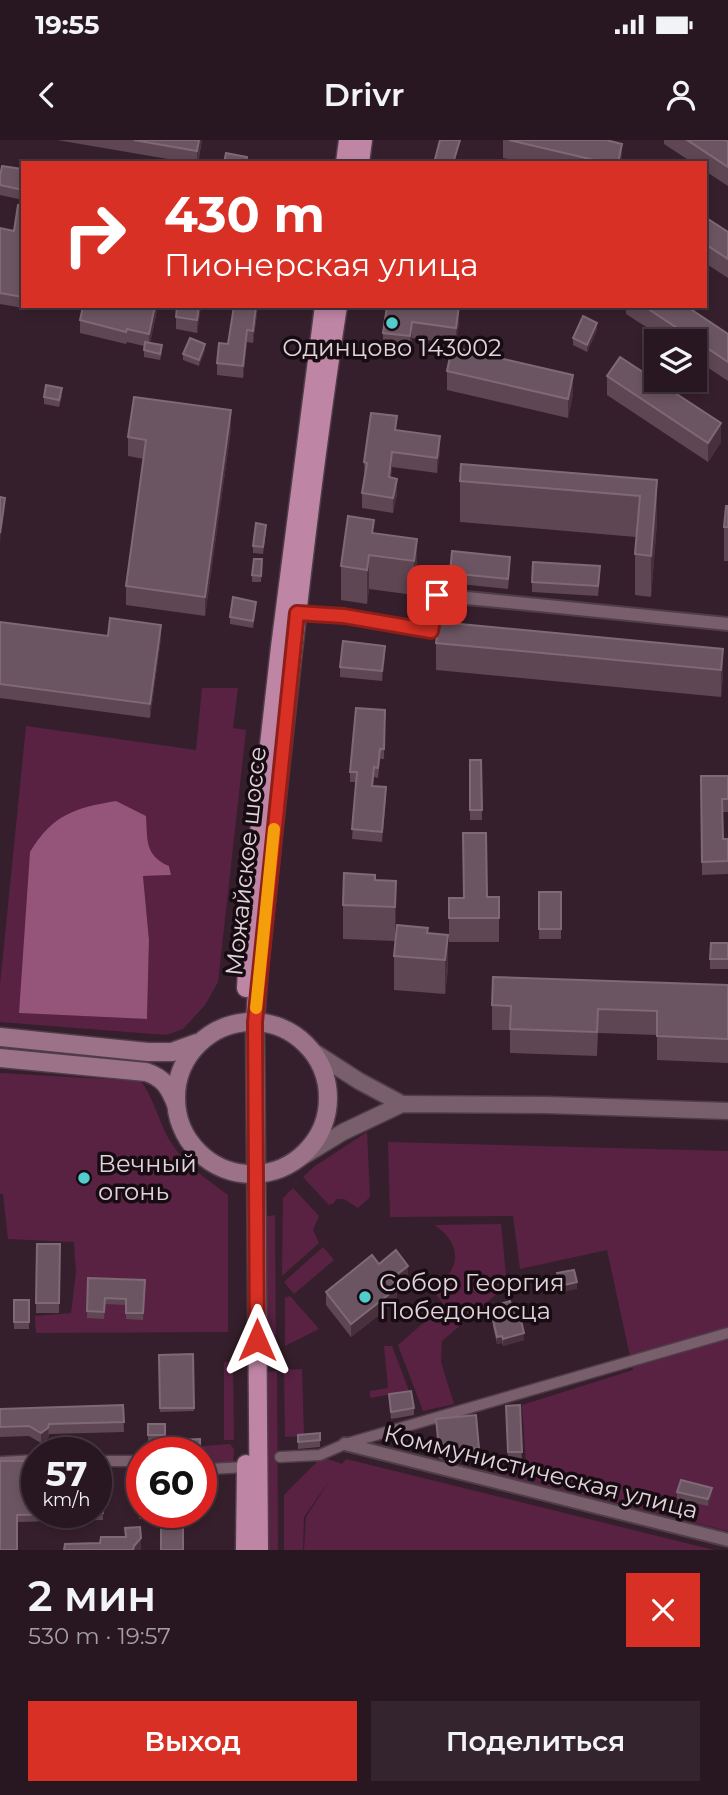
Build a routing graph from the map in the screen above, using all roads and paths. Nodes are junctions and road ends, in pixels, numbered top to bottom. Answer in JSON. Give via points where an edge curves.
{"nodes":[{"id":1,"x":348,"y":140,"type":"edge"},
{"id":2,"x":363,"y":140,"type":"edge"},
{"id":3,"x":345,"y":161,"type":"edge"},
{"id":4,"x":360,"y":161,"type":"edge"},
{"id":5,"x":324,"y":308,"type":"edge"},
{"id":6,"x":338,"y":308,"type":"edge"},
{"id":7,"x":297,"y":613,"type":"junction"},
{"id":8,"x":728,"y":624,"type":"edge"},
{"id":9,"x":249,"y":1022,"type":"junction"},
{"id":10,"x":0,"y":1037,"type":"edge"},
{"id":11,"x":55,"y":1042,"type":"junction"},
{"id":12,"x":200,"y":1042,"type":"junction"},
{"id":13,"x":311,"y":1050,"type":"junction"},
{"id":14,"x":3,"y":1060,"type":"edge"},
{"id":15,"x":52,"y":1063,"type":"junction"},
{"id":16,"x":176,"y":1104,"type":"junction"},
{"id":17,"x":402,"y":1104,"type":"junction"},
{"id":18,"x":728,"y":1111,"type":"edge"},
{"id":19,"x":297,"y":1160,"type":"junction"},
{"id":20,"x":250,"y":1173,"type":"junction"},
{"id":21,"x":728,"y":1333,"type":"edge"},
{"id":22,"x":345,"y":1444,"type":"junction"},
{"id":23,"x":280,"y":1457,"type":"dead end"},
{"id":24,"x":21,"y":1461,"type":"edge"},
{"id":25,"x":0,"y":1462,"type":"edge"},
{"id":26,"x":246,"y":1467,"type":"junction"},
{"id":27,"x":217,"y":1469,"type":"edge"},
{"id":28,"x":728,"y":1540,"type":"edge"},
{"id":29,"x":245,"y":1550,"type":"edge"},
{"id":30,"x":259,"y":1550,"type":"edge"}],
"edges":[{"from":1,"to":3,"type":"main road"},
{"from":2,"to":4,"type":"main road"},
{"from":5,"to":9,"type":"main road","name":"Можайское шоссе","via":[[251,905]]},
{"from":6,"to":7,"type":"main road","name":"Можайское шоссе"},
{"from":7,"to":8,"type":"street","via":[[431,631],[437,595]]},
{"from":7,"to":9,"type":"main road","name":"Можайское шоссе"},
{"from":9,"to":12,"type":"main road","via":[[231,1024]]},
{"from":9,"to":13,"type":"main road","via":[[283,1028]]},
{"from":9,"to":20,"type":"main road","name":"Можайское шоссе"},
{"from":10,"to":11,"type":"main road"},
{"from":11,"to":12,"type":"main road","via":[[172,1052]]},
{"from":11,"to":15,"type":"street"},
{"from":12,"to":16,"type":"main road","via":[[181,1070]]},
{"from":13,"to":17,"type":"street"},
{"from":13,"to":19,"type":"main road","via":[[327,1087],[327,1108],[322,1128]]},
{"from":14,"to":15,"type":"main road"},
{"from":15,"to":16,"type":"main road","via":[[155,1075],[169,1087]]},
{"from":16,"to":20,"type":"main road","via":[[181,1126],[208,1160],[228,1170]]},
{"from":17,"to":18,"type":"street"},
{"from":17,"to":19,"type":"street"},
{"from":19,"to":20,"type":"main road","via":[[274,1171]]},
{"from":20,"to":26,"type":"main road","name":"Можайское шоссе"},
{"from":20,"to":30,"type":"main road","name":"Можайское шоссе"},
{"from":21,"to":22,"type":"street"},
{"from":22,"to":23,"type":"street","via":[[320,1455]]},
{"from":22,"to":28,"type":"street","name":"Коммунистическая улица"},
{"from":24,"to":25,"type":"street"},
{"from":26,"to":27,"type":"street"},
{"from":26,"to":29,"type":"main road","name":"Можайское шоссе"}]}
